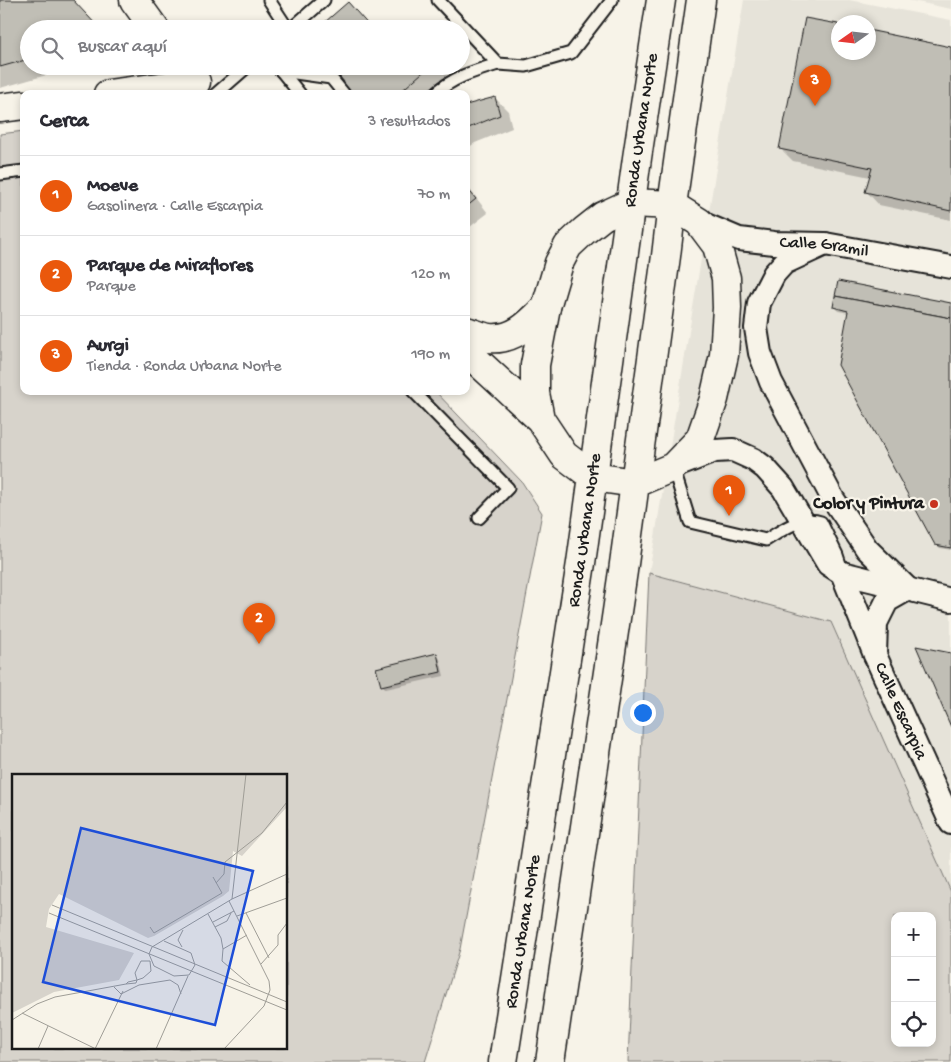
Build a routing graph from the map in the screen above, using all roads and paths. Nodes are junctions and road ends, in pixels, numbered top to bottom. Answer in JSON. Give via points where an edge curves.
{"nodes":[{"id":1,"x":134,"y":0,"type":"edge"},
{"id":2,"x":269,"y":0,"type":"edge"},
{"id":3,"x":324,"y":0,"type":"edge"},
{"id":4,"x":438,"y":0,"type":"edge"},
{"id":5,"x":612,"y":0,"type":"edge"},
{"id":6,"x":661,"y":0,"type":"edge"},
{"id":7,"x":701,"y":0,"type":"edge"},
{"id":8,"x":148,"y":20,"type":"edge"},
{"id":9,"x":283,"y":20,"type":"edge"},
{"id":10,"x":300,"y":20,"type":"edge"},
{"id":11,"x":457,"y":20,"type":"edge"},
{"id":12,"x":470,"y":34,"type":"edge"},
{"id":13,"x":498,"y":64,"type":"junction"},
{"id":14,"x":470,"y":72,"type":"edge"},
{"id":15,"x":224,"y":75,"type":"edge"},
{"id":16,"x":285,"y":75,"type":"edge"},
{"id":17,"x":315,"y":75,"type":"edge"},
{"id":18,"x":462,"y":75,"type":"edge"},
{"id":19,"x":201,"y":84,"type":"edge"},
{"id":20,"x":145,"y":90,"type":"edge"},
{"id":21,"x":297,"y":90,"type":"edge"},
{"id":22,"x":341,"y":90,"type":"edge"},
{"id":23,"x":440,"y":90,"type":"edge"},
{"id":24,"x":20,"y":106,"type":"edge"},
{"id":25,"x":0,"y":108,"type":"edge"},
{"id":26,"x":20,"y":172,"type":"edge"},
{"id":27,"x":0,"y":174,"type":"edge"},
{"id":28,"x":631,"y":203,"type":"junction"},
{"id":29,"x":672,"y":205,"type":"junction"},
{"id":30,"x":699,"y":222,"type":"junction"},
{"id":31,"x":825,"y":244,"type":"junction"},
{"id":32,"x":951,"y":267,"type":"edge"},
{"id":33,"x":546,"y":307,"type":"junction"},
{"id":34,"x":470,"y":333,"type":"edge"},
{"id":35,"x":470,"y":355,"type":"edge"},
{"id":36,"x":417,"y":395,"type":"edge"},
{"id":37,"x":540,"y":419,"type":"junction"},
{"id":38,"x":673,"y":467,"type":"junction"},
{"id":39,"x":593,"y":477,"type":"junction"},
{"id":40,"x":636,"y":483,"type":"junction"},
{"id":41,"x":479,"y":518,"type":"dead end"},
{"id":42,"x":802,"y":520,"type":"junction"},
{"id":43,"x":842,"y":573,"type":"junction"},
{"id":44,"x":908,"y":589,"type":"junction"},
{"id":45,"x":951,"y":600,"type":"edge"},
{"id":46,"x":875,"y":655,"type":"junction"},
{"id":47,"x":951,"y":823,"type":"edge"},
{"id":48,"x":503,"y":1062,"type":"edge"},
{"id":49,"x":550,"y":1062,"type":"edge"}],
"edges":[{"from":1,"to":8,"type":"main road"},
{"from":2,"to":9,"type":"lane"},
{"from":3,"to":10,"type":"lane"},
{"from":4,"to":11,"type":"lane"},
{"from":5,"to":13,"type":"lane","via":[[571,53],[526,66]]},
{"from":6,"to":28,"type":"main road","name":"Ronda Urbana Norte"},
{"from":7,"to":29,"type":"main road"},
{"from":12,"to":13,"type":"lane"},
{"from":13,"to":14,"type":"lane"},
{"from":15,"to":19,"type":"lane"},
{"from":16,"to":21,"type":"lane"},
{"from":17,"to":22,"type":"lane","via":[[331,78]]},
{"from":18,"to":23,"type":"lane"},
{"from":19,"to":20,"type":"main road"},
{"from":24,"to":25,"type":"main road"},
{"from":26,"to":27,"type":"lane"},
{"from":28,"to":29,"type":"main road"},
{"from":28,"to":33,"type":"main road","via":[[603,216],[568,246],[559,263]]},
{"from":28,"to":39,"type":"main road","name":"Ronda Urbana Norte"},
{"from":29,"to":30,"type":"main road"},
{"from":29,"to":40,"type":"main road"},
{"from":30,"to":31,"type":"street","name":"Calle Gramil","via":[[739,239]]},
{"from":30,"to":38,"type":"main road","via":[[717,246],[726,278],[724,355],[714,399],[700,438]]},
{"from":31,"to":32,"type":"street","name":"Calle Gramil"},
{"from":31,"to":44,"type":"street","via":[[784,263],[774,274],[759,303],[756,328],[760,353],[771,382],[833,499],[867,549]]},
{"from":33,"to":34,"type":"main road","via":[[525,328],[509,336],[490,338]]},
{"from":33,"to":37,"type":"main road","via":[[536,366]]},
{"from":35,"to":37,"type":"main road"},
{"from":36,"to":41,"type":"lane","via":[[508,488]]},
{"from":37,"to":39,"type":"main road","via":[[564,455]]},
{"from":38,"to":40,"type":"main road"},
{"from":38,"to":42,"type":"street","name":"Calle Escarpia","via":[[714,451],[734,450],[765,468],[783,488]]},
{"from":38,"to":42,"type":"lane","via":[[690,522],[766,540]]},
{"from":39,"to":40,"type":"main road"},
{"from":39,"to":48,"type":"main road","name":"Ronda Urbana Norte"},
{"from":40,"to":49,"type":"main road"},
{"from":42,"to":43,"type":"street","name":"Calle Escarpia","via":[[828,564]]},
{"from":43,"to":44,"type":"street"},
{"from":43,"to":46,"type":"street","name":"Calle Escarpia"},
{"from":44,"to":45,"type":"street"},
{"from":44,"to":46,"type":"street","name":"Calle Escarpia","via":[[887,601],[876,624]]},
{"from":46,"to":47,"type":"street","name":"Calle Escarpia"}]}
